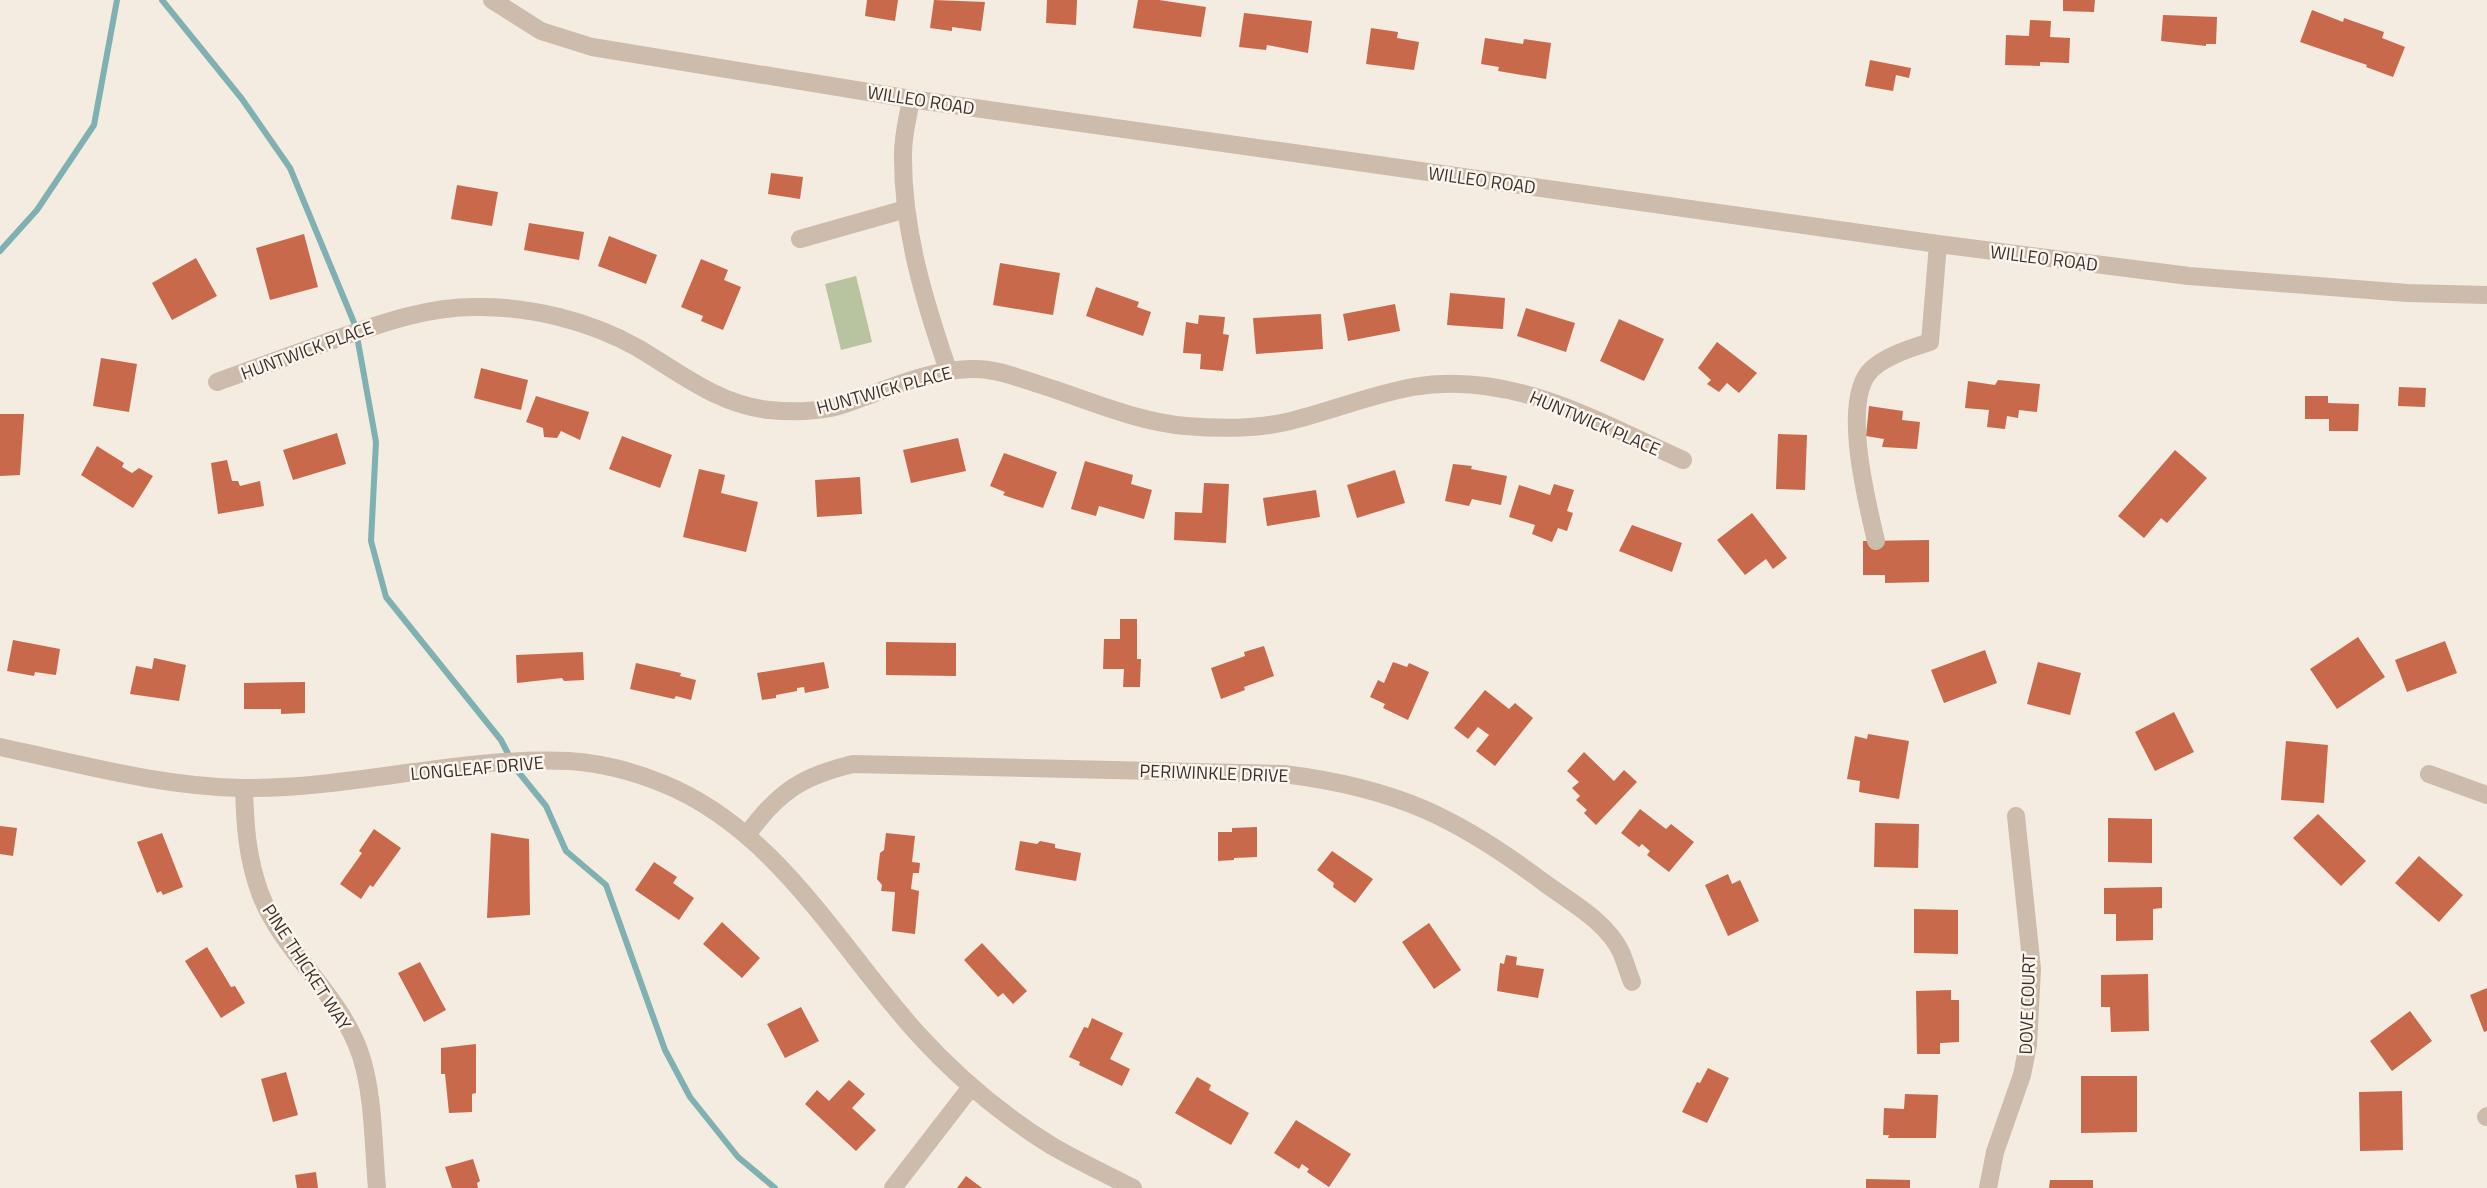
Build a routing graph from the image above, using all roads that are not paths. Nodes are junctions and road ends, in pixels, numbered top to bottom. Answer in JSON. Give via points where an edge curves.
{"nodes":[{"id":1,"x":492,"y":0,"type":"edge"},
{"id":2,"x":911,"y":99,"type":"junction"},
{"id":3,"x":906,"y":209,"type":"junction"},
{"id":4,"x":800,"y":239,"type":"dead end"},
{"id":5,"x":1938,"y":244,"type":"junction"},
{"id":6,"x":2487,"y":295,"type":"edge"},
{"id":7,"x":948,"y":370,"type":"junction"},
{"id":8,"x":217,"y":382,"type":"dead end"},
{"id":9,"x":1683,"y":460,"type":"dead end"},
{"id":10,"x":1876,"y":541,"type":"dead end"},
{"id":11,"x":0,"y":747,"type":"edge"},
{"id":12,"x":2429,"y":774,"type":"dead end"},
{"id":13,"x":244,"y":788,"type":"junction"},
{"id":14,"x":2487,"y":795,"type":"edge"},
{"id":15,"x":2016,"y":816,"type":"dead end"},
{"id":16,"x":747,"y":835,"type":"junction"},
{"id":17,"x":1632,"y":982,"type":"dead end"},
{"id":18,"x":971,"y":1087,"type":"junction"},
{"id":19,"x":377,"y":1188,"type":"edge"},
{"id":20,"x":893,"y":1188,"type":"edge"},
{"id":21,"x":1133,"y":1188,"type":"edge"},
{"id":22,"x":1988,"y":1188,"type":"edge"}],
"edges":[{"from":1,"to":2,"type":"street","name":"WILLEO ROAD","via":[[541,31],[592,47]]},
{"from":2,"to":3,"type":"street","via":[[903,150]]},
{"from":2,"to":5,"type":"street","name":"WILLEO ROAD"},
{"from":3,"to":4,"type":"street"},
{"from":3,"to":7,"type":"street","via":[[915,265]]},
{"from":5,"to":6,"type":"street","name":"WILLEO ROAD","via":[[2189,276]]},
{"from":5,"to":10,"type":"street","via":[[1930,342],[1871,369],[1857,400],[1855,418]]},
{"from":7,"to":8,"type":"street","name":"HUNTWICK PLACE","via":[[834,408],[766,410],[710,393],[634,346],[589,326],[531,311],[476,306],[395,318]]},
{"from":7,"to":9,"type":"street","name":"HUNTWICK PLACE","via":[[1003,372],[1143,418],[1216,428],[1285,422],[1416,386],[1490,386],[1553,402]]},
{"from":11,"to":13,"type":"street","name":"LONGLEAF DRIVE","via":[[155,779]]},
{"from":12,"to":14,"type":"street"},
{"from":13,"to":16,"type":"street","name":"LONGLEAF DRIVE","via":[[314,786],[512,761],[572,761],[619,769],[665,784],[708,806]]},
{"from":13,"to":19,"type":"street","name":"PINE THICKET WAY","via":[[246,845],[260,894],[342,1016],[361,1055]]},
{"from":15,"to":22,"type":"street","name":"DOVE COURT","via":[[2032,969],[2029,1023],[2022,1074],[1995,1152]]},
{"from":16,"to":17,"type":"street","name":"PERIWINKLE DRIVE","via":[[764,811],[792,787],[822,771],[853,764],[1284,775],[1334,781],[1427,809],[1505,853],[1600,923],[1620,949]]},
{"from":16,"to":18,"type":"street","name":"LONGLEAF DRIVE","via":[[783,870],[918,1034]]},
{"from":18,"to":20,"type":"street"},
{"from":18,"to":21,"type":"street","name":"LONGLEAF DRIVE","via":[[1053,1147]]}]}
